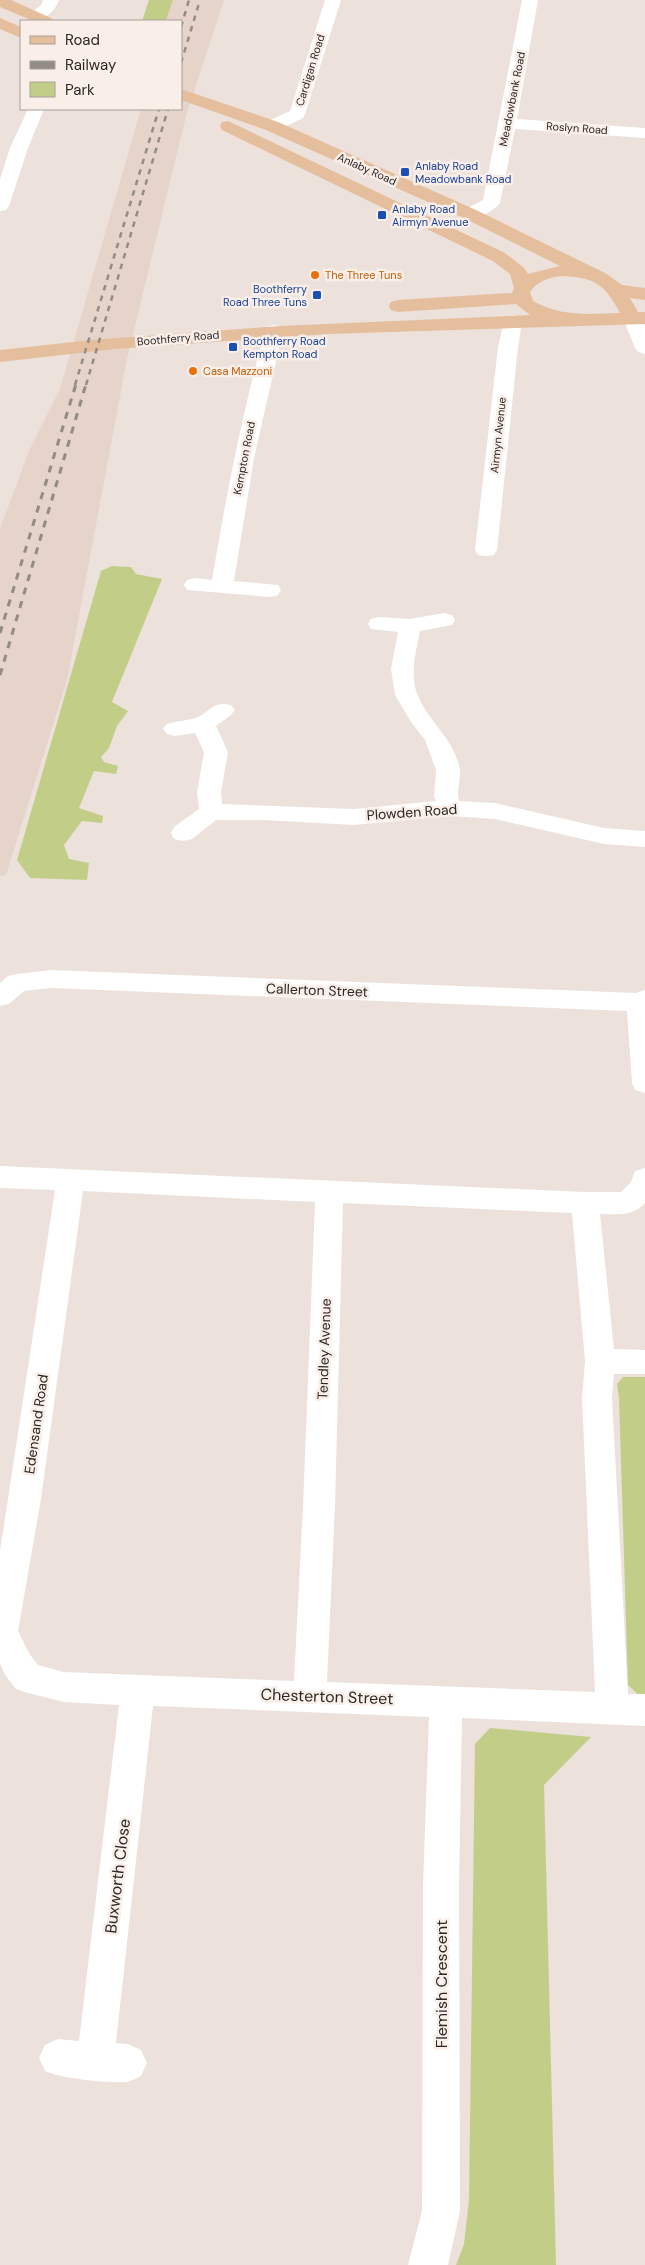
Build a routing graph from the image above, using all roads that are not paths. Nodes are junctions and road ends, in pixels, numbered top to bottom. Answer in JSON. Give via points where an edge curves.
{"nodes":[{"id":1,"x":52,"y":0,"type":"edge"},
{"id":2,"x":333,"y":0,"type":"edge"},
{"id":3,"x":530,"y":0,"type":"edge"},
{"id":4,"x":0,"y":1,"type":"edge"},
{"id":5,"x":40,"y":19,"type":"edge"},
{"id":6,"x":0,"y":23,"type":"edge"},
{"id":7,"x":20,"y":33,"type":"edge"},
{"id":8,"x":188,"y":97,"type":"edge"},
{"id":9,"x":36,"y":110,"type":"edge"},
{"id":10,"x":508,"y":123,"type":"junction"},
{"id":11,"x":272,"y":126,"type":"junction"},
{"id":12,"x":645,"y":133,"type":"edge"},
{"id":13,"x":0,"y":206,"type":"edge"},
{"id":14,"x":470,"y":214,"type":"junction"},
{"id":15,"x":591,"y":274,"type":"junction"},
{"id":16,"x":616,"y":290,"type":"junction"},
{"id":17,"x":522,"y":292,"type":"junction"},
{"id":18,"x":645,"y":294,"type":"edge"},
{"id":19,"x":376,"y":308,"type":"dead end"},
{"id":20,"x":251,"y":315,"type":"dead end"},
{"id":21,"x":638,"y":318,"type":"edge"},
{"id":22,"x":275,"y":319,"type":"junction"},
{"id":23,"x":587,"y":319,"type":"junction"},
{"id":24,"x":567,"y":320,"type":"junction"},
{"id":25,"x":513,"y":321,"type":"junction"},
{"id":26,"x":0,"y":339,"type":"edge"},
{"id":27,"x":645,"y":348,"type":"edge"},
{"id":28,"x":0,"y":356,"type":"edge"},
{"id":29,"x":486,"y":550,"type":"dead end"},
{"id":30,"x":195,"y":585,"type":"dead end"},
{"id":31,"x":222,"y":587,"type":"junction"},
{"id":32,"x":270,"y":590,"type":"dead end"},
{"id":33,"x":444,"y":620,"type":"dead end"},
{"id":34,"x":379,"y":624,"type":"dead end"},
{"id":35,"x":410,"y":626,"type":"junction"},
{"id":36,"x":223,"y":710,"type":"dead end"},
{"id":37,"x":203,"y":724,"type":"junction"},
{"id":38,"x":175,"y":729,"type":"dead end"},
{"id":39,"x":450,"y":808,"type":"junction"},
{"id":40,"x":211,"y":812,"type":"junction"},
{"id":41,"x":183,"y":833,"type":"dead end"},
{"id":42,"x":645,"y":839,"type":"edge"},
{"id":43,"x":0,"y":997,"type":"edge"},
{"id":44,"x":642,"y":1000,"type":"edge"},
{"id":45,"x":644,"y":1072,"type":"edge"},
{"id":46,"x":0,"y":1177,"type":"edge"},
{"id":47,"x":645,"y":1179,"type":"edge"},
{"id":48,"x":70,"y":1181,"type":"junction"},
{"id":49,"x":330,"y":1192,"type":"junction"},
{"id":50,"x":585,"y":1203,"type":"junction"},
{"id":51,"x":600,"y":1361,"type":"junction"},
{"id":52,"x":645,"y":1362,"type":"edge"},
{"id":53,"x":8,"y":1668,"type":"edge"},
{"id":54,"x":138,"y":1689,"type":"junction"},
{"id":55,"x":310,"y":1695,"type":"junction"},
{"id":56,"x":446,"y":1701,"type":"junction"},
{"id":57,"x":612,"y":1708,"type":"junction"},
{"id":58,"x":645,"y":1710,"type":"edge"},
{"id":59,"x":58,"y":2058,"type":"dead end"},
{"id":60,"x":428,"y":2265,"type":"edge"}],
"edges":[{"from":1,"to":5,"type":"street"},
{"from":2,"to":11,"type":"street","name":"Cardigan Road","via":[[297,114]]},
{"from":3,"to":10,"type":"street","name":"Meadowbank Road"},
{"from":4,"to":5,"type":"main road"},
{"from":6,"to":7,"type":"main road"},
{"from":8,"to":11,"type":"main road","name":"Anlaby Road"},
{"from":8,"to":17,"type":"main road","name":"Anlaby Road","via":[[224,124],[499,257],[518,272]]},
{"from":9,"to":13,"type":"street"},
{"from":10,"to":12,"type":"street","name":"Roslyn Road"},
{"from":10,"to":14,"type":"street","name":"Meadowbank Road","via":[[491,203]]},
{"from":11,"to":14,"type":"main road","name":"Anlaby Road"},
{"from":14,"to":15,"type":"main road","name":"Anlaby Road"},
{"from":15,"to":16,"type":"main road","name":"Anlaby Road","via":[[609,282]]},
{"from":15,"to":17,"type":"main road","via":[[553,272],[530,279]]},
{"from":16,"to":18,"type":"main road"},
{"from":16,"to":21,"type":"main road"},
{"from":16,"to":23,"type":"main road","via":[[618,300],[615,305],[607,312]]},
{"from":17,"to":19,"type":"main road"},
{"from":17,"to":24,"type":"main road","via":[[525,304],[536,312]]},
{"from":20,"to":26,"type":"main road","name":"Boothferry Road"},
{"from":21,"to":23,"type":"main road"},
{"from":21,"to":27,"type":"street"},
{"from":22,"to":25,"type":"main road","name":"Boothferry Road"},
{"from":22,"to":28,"type":"main road","name":"Boothferry Road"},
{"from":22,"to":31,"type":"street","name":"Kempton Road","via":[[256,396]]},
{"from":23,"to":24,"type":"main road"},
{"from":24,"to":25,"type":"main road","name":"Boothferry Road"},
{"from":25,"to":29,"type":"street","name":"Airmyn Avenue"},
{"from":30,"to":31,"type":"street"},
{"from":31,"to":32,"type":"street"},
{"from":33,"to":35,"type":"street"},
{"from":34,"to":35,"type":"street"},
{"from":35,"to":39,"type":"street","via":[[402,669],[406,695],[436,738],[448,770],[446,797]]},
{"from":36,"to":37,"type":"street"},
{"from":37,"to":38,"type":"street"},
{"from":37,"to":40,"type":"street","via":[[216,752],[209,792]]},
{"from":39,"to":40,"type":"street","name":"Plowden Road","via":[[354,816]]},
{"from":39,"to":42,"type":"street","name":"Plowden Road","via":[[495,811],[604,836]]},
{"from":40,"to":41,"type":"street"},
{"from":43,"to":44,"type":"street","name":"Callerton Street","via":[[17,982],[52,979]]},
{"from":44,"to":45,"type":"street","name":"Callerton Street"},
{"from":46,"to":48,"type":"street"},
{"from":47,"to":50,"type":"street","via":[[644,1186],[628,1203]]},
{"from":48,"to":49,"type":"street"},
{"from":48,"to":53,"type":"street","name":"Edensand Road","via":[[25,1499],[2,1631]]},
{"from":49,"to":50,"type":"street"},
{"from":49,"to":55,"type":"street","name":"Tendley Avenue"},
{"from":50,"to":51,"type":"street"},
{"from":51,"to":52,"type":"street"},
{"from":51,"to":57,"type":"street","via":[[597,1398]]},
{"from":53,"to":54,"type":"street","name":"Chesterton Street","via":[[28,1678],[64,1686]]},
{"from":54,"to":55,"type":"street","name":"Chesterton Street"},
{"from":54,"to":59,"type":"street","name":"Buxworth Close","via":[[112,2063]]},
{"from":55,"to":56,"type":"street","name":"Chesterton Street"},
{"from":56,"to":57,"type":"street","name":"Chesterton Street"},
{"from":56,"to":60,"type":"street","name":"Flemish Crescent","via":[[441,1885],[441,2211]]},
{"from":57,"to":58,"type":"street","name":"Chesterton Street"}]}
